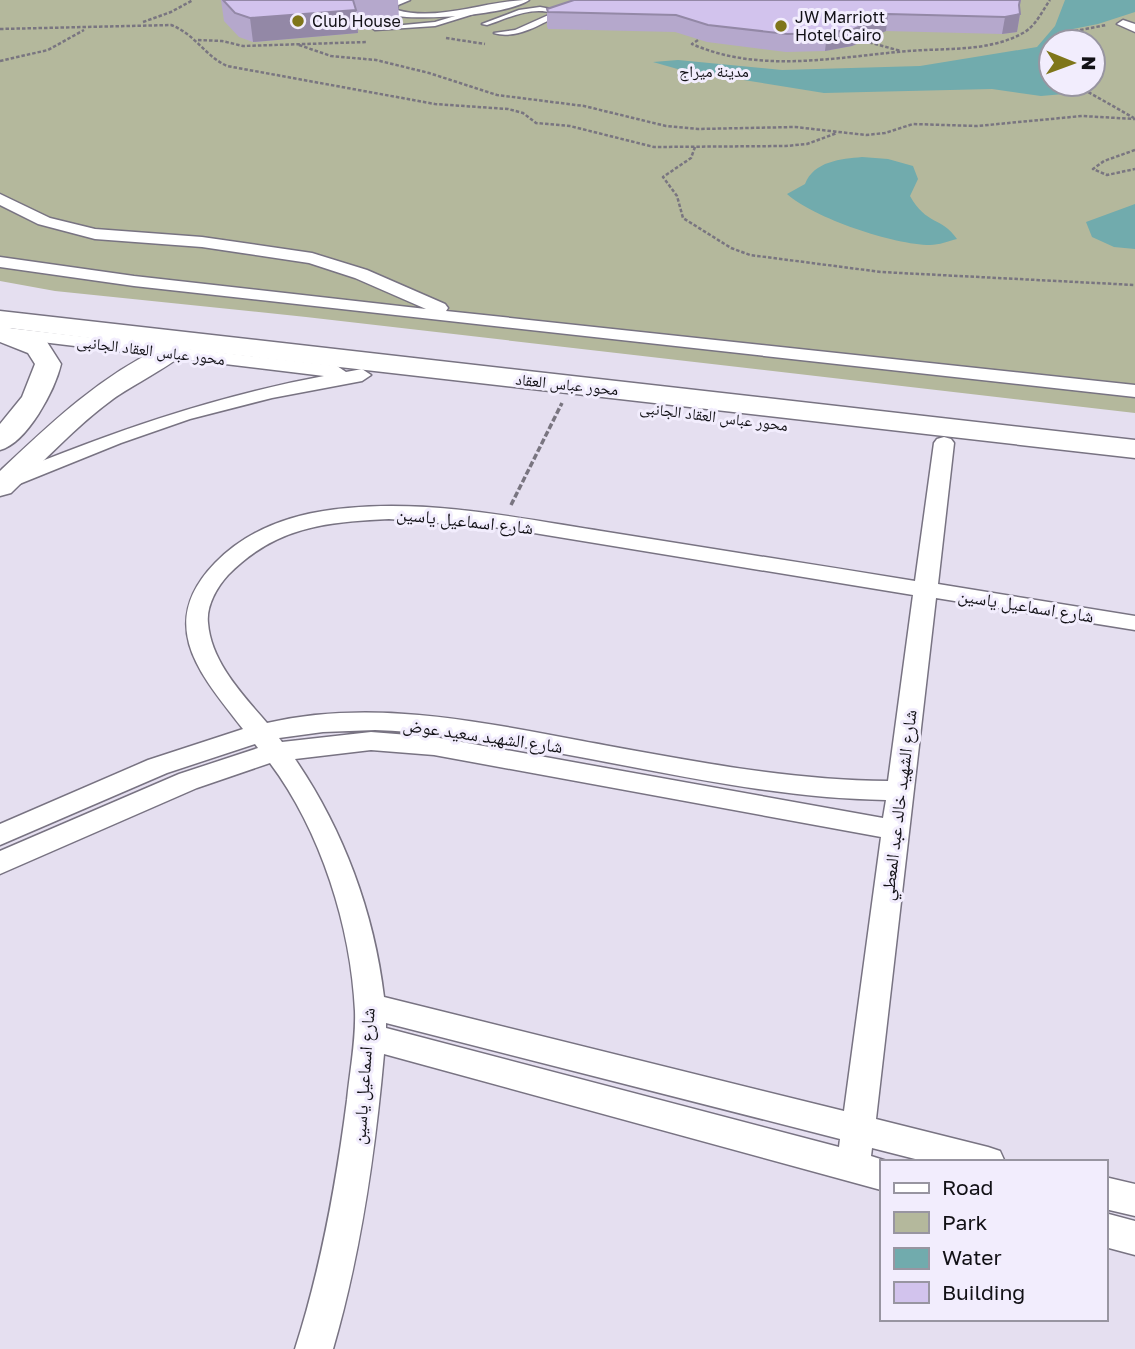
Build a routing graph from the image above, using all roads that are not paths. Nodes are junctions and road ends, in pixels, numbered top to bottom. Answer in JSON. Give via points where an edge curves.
{"nodes":[{"id":1,"x":404,"y":0,"type":"edge"},
{"id":2,"x":489,"y":0,"type":"edge"},
{"id":3,"x":523,"y":0,"type":"edge"},
{"id":4,"x":439,"y":1,"type":"edge"},
{"id":5,"x":470,"y":8,"type":"junction"},
{"id":6,"x":496,"y":20,"type":"junction"},
{"id":7,"x":485,"y":24,"type":"dead end"},
{"id":8,"x":375,"y":28,"type":"dead end"},
{"id":9,"x":498,"y":33,"type":"dead end"},
{"id":10,"x":0,"y":199,"type":"edge"},
{"id":11,"x":0,"y":261,"type":"edge"},
{"id":12,"x":462,"y":318,"type":"junction"},
{"id":13,"x":0,"y":321,"type":"edge"},
{"id":14,"x":172,"y":352,"type":"junction"},
{"id":15,"x":273,"y":358,"type":"junction"},
{"id":16,"x":362,"y":375,"type":"junction"},
{"id":17,"x":687,"y":388,"type":"junction"},
{"id":18,"x":1135,"y":391,"type":"edge"},
{"id":19,"x":776,"y":398,"type":"junction"},
{"id":20,"x":1135,"y":429,"type":"edge"},
{"id":21,"x":0,"y":440,"type":"edge"},
{"id":22,"x":944,"y":443,"type":"junction"},
{"id":23,"x":1135,"y":449,"type":"edge"},
{"id":24,"x":1088,"y":452,"type":"junction"},
{"id":25,"x":1135,"y":467,"type":"edge"},
{"id":26,"x":1,"y":486,"type":"edge"},
{"id":27,"x":926,"y":589,"type":"junction"},
{"id":28,"x":1135,"y":623,"type":"edge"},
{"id":29,"x":267,"y":742,"type":"junction"},
{"id":30,"x":900,"y":791,"type":"junction"},
{"id":31,"x":895,"y":830,"type":"junction"},
{"id":32,"x":0,"y":835,"type":"edge"},
{"id":33,"x":0,"y":863,"type":"edge"},
{"id":34,"x":370,"y":1022,"type":"junction"},
{"id":35,"x":594,"y":1062,"type":"junction"},
{"id":36,"x":583,"y":1095,"type":"junction"},
{"id":37,"x":858,"y":1128,"type":"junction"},
{"id":38,"x":980,"y":1160,"type":"edge"},
{"id":39,"x":867,"y":1171,"type":"edge"},
{"id":40,"x":1107,"y":1193,"type":"edge"},
{"id":41,"x":1135,"y":1200,"type":"edge"},
{"id":42,"x":1107,"y":1231,"type":"edge"},
{"id":43,"x":1135,"y":1238,"type":"edge"},
{"id":44,"x":314,"y":1349,"type":"edge"}],
"edges":[{"from":1,"to":5,"type":"street","via":[[393,3],[391,12],[424,17]]},
{"from":2,"to":5,"type":"street"},
{"from":3,"to":5,"type":"street"},
{"from":4,"to":5,"type":"street"},
{"from":5,"to":6,"type":"lane"},
{"from":5,"to":8,"type":"lane","via":[[435,24]]},
{"from":6,"to":7,"type":"lane"},
{"from":6,"to":9,"type":"lane","via":[[533,9],[558,13],[516,32]]},
{"from":10,"to":12,"type":"street","via":[[44,221],[94,234],[312,257]]},
{"from":11,"to":12,"type":"street"},
{"from":12,"to":18,"type":"street"},
{"from":13,"to":14,"type":"street","name":"محور عباس العقاد الجانبى"},
{"from":13,"to":15,"type":"main road","name":"محور عباس العقاد"},
{"from":13,"to":17,"type":"main road","name":"محور عباس العقاد"},
{"from":13,"to":21,"type":"main road","via":[[37,348],[48,364],[44,384],[32,405]]},
{"from":14,"to":15,"type":"street","name":"محور عباس العقاد الجانبى"},
{"from":14,"to":26,"type":"main road","via":[[131,373],[80,410]]},
{"from":15,"to":16,"type":"street","name":"محور عباس العقاد الجانبى"},
{"from":15,"to":17,"type":"main road","name":"محور عباس العقاد"},
{"from":16,"to":22,"type":"main road","name":"محور عباس العقاد الجانبى"},
{"from":16,"to":26,"type":"street","via":[[183,415]]},
{"from":17,"to":19,"type":"main road","name":"محور عباس العقاد"},
{"from":19,"to":20,"type":"main road","name":"محور عباس العقاد"},
{"from":19,"to":24,"type":"main road","name":"محور عباس العقاد"},
{"from":22,"to":24,"type":"main road","name":"محور عباس العقاد الجانبى"},
{"from":22,"to":27,"type":"street","name":"شارع الشهيد خالد عبد المعطي"},
{"from":23,"to":24,"type":"main road","name":"محور عباس العقاد"},
{"from":24,"to":25,"type":"main road","name":"محور عباس العقاد الجانبى"},
{"from":27,"to":28,"type":"street","name":"شارع اسماعيل ياسين"},
{"from":27,"to":29,"type":"street","name":"شارع اسماعيل ياسين","via":[[430,513],[390,511],[319,518],[258,541],[220,569],[202,594],[197,612],[200,649]]},
{"from":27,"to":30,"type":"street","name":"شارع الشهيد خالد عبد المعطي"},
{"from":29,"to":30,"type":"street","name":"شارع الشهيد سعيد عوض","via":[[324,722],[388,721],[447,726],[778,783]]},
{"from":29,"to":31,"type":"street","name":"شارع الشهيد سعيد عوض","via":[[434,746]]},
{"from":29,"to":32,"type":"street","name":"شارع الشهيد سعيد عوض","via":[[183,754]]},
{"from":29,"to":33,"type":"street","name":"شارع الشهيد سعيد عوض"},
{"from":29,"to":34,"type":"street","name":"شارع اسماعيل ياسين","via":[[295,779],[342,880],[359,940]]},
{"from":30,"to":31,"type":"street","name":"شارع الشهيد خالد عبد المعطي"},
{"from":31,"to":37,"type":"street","name":"شارع الشهيد خالد عبد المعطي"},
{"from":34,"to":35,"type":"street"},
{"from":34,"to":36,"type":"street"},
{"from":34,"to":44,"type":"street","name":"شارع اسماعيل ياسين","via":[[356,1169]]},
{"from":35,"to":36,"type":"street"},
{"from":35,"to":37,"type":"street"},
{"from":36,"to":39,"type":"street"},
{"from":37,"to":38,"type":"street"},
{"from":37,"to":39,"type":"street","name":"شارع الشهيد خالد عبد المعطي"},
{"from":40,"to":41,"type":"street"},
{"from":42,"to":43,"type":"street"}]}
